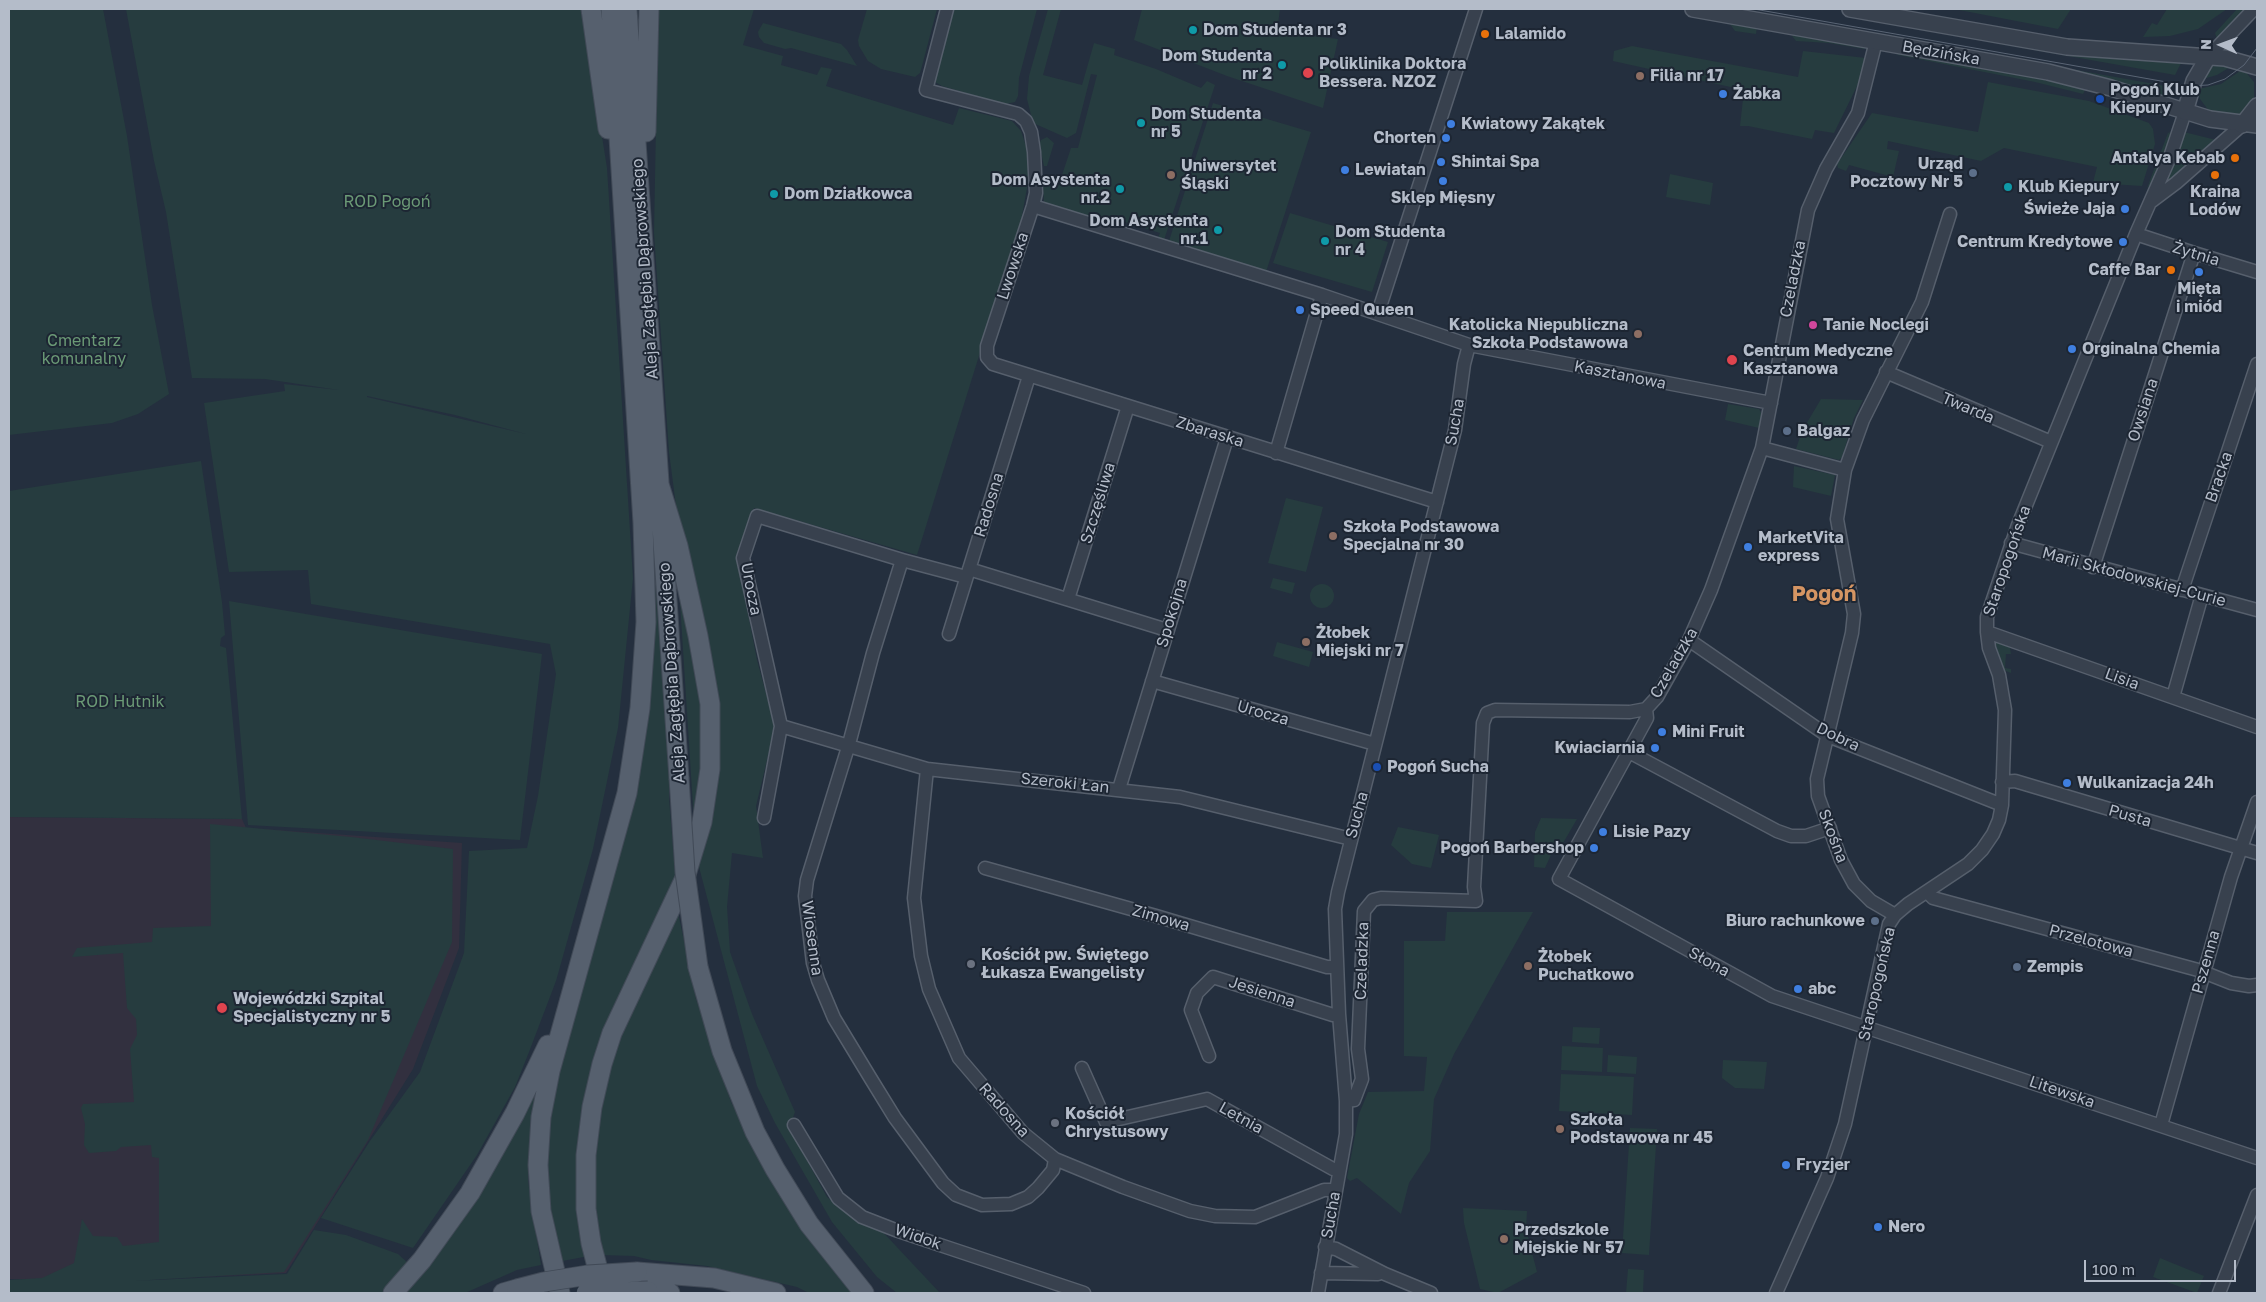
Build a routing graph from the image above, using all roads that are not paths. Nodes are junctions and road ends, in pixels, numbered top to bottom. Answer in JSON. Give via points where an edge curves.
{"nodes":[{"id":1,"x":591,"y":9,"type":"edge"},
{"id":2,"x":610,"y":9,"type":"edge"},
{"id":3,"x":628,"y":9,"type":"edge"},
{"id":4,"x":649,"y":9,"type":"edge"},
{"id":5,"x":947,"y":9,"type":"edge"},
{"id":6,"x":1476,"y":9,"type":"edge"},
{"id":7,"x":1693,"y":9,"type":"edge"},
{"id":8,"x":1850,"y":9,"type":"edge"},
{"id":9,"x":2254,"y":9,"type":"edge"},
{"id":10,"x":1876,"y":41,"type":"junction"},
{"id":11,"x":2208,"y":56,"type":"junction"},
{"id":12,"x":2257,"y":67,"type":"edge"},
{"id":13,"x":2257,"y":106,"type":"edge"},
{"id":14,"x":2185,"y":112,"type":"junction"},
{"id":15,"x":2242,"y":125,"type":"junction"},
{"id":16,"x":2257,"y":126,"type":"edge"},
{"id":17,"x":2151,"y":202,"type":"junction"},
{"id":18,"x":1033,"y":206,"type":"junction"},
{"id":19,"x":632,"y":210,"type":"junction"},
{"id":20,"x":1950,"y":214,"type":"dead end"},
{"id":21,"x":2136,"y":234,"type":"junction"},
{"id":22,"x":2194,"y":254,"type":"junction"},
{"id":23,"x":2257,"y":272,"type":"edge"},
{"id":24,"x":1322,"y":295,"type":"junction"},
{"id":25,"x":1378,"y":313,"type":"junction"},
{"id":26,"x":1469,"y":344,"type":"junction"},
{"id":27,"x":987,"y":357,"type":"joint"},
{"id":28,"x":2257,"y":364,"type":"edge"},
{"id":29,"x":1886,"y":372,"type":"junction"},
{"id":30,"x":1029,"y":376,"type":"junction"},
{"id":31,"x":1771,"y":403,"type":"junction"},
{"id":32,"x":1128,"y":406,"type":"junction"},
{"id":33,"x":1227,"y":438,"type":"junction"},
{"id":34,"x":2051,"y":442,"type":"junction"},
{"id":35,"x":1762,"y":448,"type":"junction"},
{"id":36,"x":1276,"y":453,"type":"junction"},
{"id":37,"x":1845,"y":470,"type":"junction"},
{"id":38,"x":660,"y":484,"type":"junction"},
{"id":39,"x":1437,"y":502,"type":"junction"},
{"id":40,"x":2011,"y":543,"type":"junction"},
{"id":41,"x":902,"y":560,"type":"junction"},
{"id":42,"x":2093,"y":567,"type":"junction"},
{"id":43,"x":968,"y":573,"type":"junction"},
{"id":44,"x":2182,"y":590,"type":"junction"},
{"id":45,"x":2202,"y":595,"type":"junction"},
{"id":46,"x":1068,"y":599,"type":"junction"},
{"id":47,"x":2257,"y":610,"type":"edge"},
{"id":48,"x":1167,"y":630,"type":"junction"},
{"id":49,"x":1986,"y":632,"type":"junction"},
{"id":50,"x":949,"y":634,"type":"dead end"},
{"id":51,"x":1689,"y":640,"type":"junction"},
{"id":52,"x":1152,"y":681,"type":"junction"},
{"id":53,"x":2173,"y":697,"type":"junction"},
{"id":54,"x":1646,"y":709,"type":"junction"},
{"id":55,"x":781,"y":726,"type":"junction"},
{"id":56,"x":2257,"y":727,"type":"edge"},
{"id":57,"x":1828,"y":736,"type":"junction"},
{"id":58,"x":849,"y":744,"type":"junction"},
{"id":59,"x":1375,"y":744,"type":"junction"},
{"id":60,"x":1629,"y":752,"type":"junction"},
{"id":61,"x":927,"y":769,"type":"junction"},
{"id":62,"x":2002,"y":782,"type":"junction"},
{"id":63,"x":1119,"y":789,"type":"junction"},
{"id":64,"x":2257,"y":802,"type":"edge"},
{"id":65,"x":2002,"y":805,"type":"junction"},
{"id":66,"x":764,"y":818,"type":"dead end"},
{"id":67,"x":1830,"y":828,"type":"junction"},
{"id":68,"x":1351,"y":839,"type":"junction"},
{"id":69,"x":2241,"y":848,"type":"junction"},
{"id":70,"x":2257,"y":853,"type":"edge"},
{"id":71,"x":985,"y":868,"type":"dead end"},
{"id":72,"x":1927,"y":892,"type":"junction"},
{"id":73,"x":1895,"y":915,"type":"junction"},
{"id":74,"x":1337,"y":967,"type":"junction"},
{"id":75,"x":2203,"y":972,"type":"junction"},
{"id":76,"x":2257,"y":985,"type":"edge"},
{"id":77,"x":574,"y":987,"type":"junction"},
{"id":78,"x":1338,"y":1014,"type":"junction"},
{"id":79,"x":1866,"y":1027,"type":"junction"},
{"id":80,"x":1209,"y":1056,"type":"dead end"},
{"id":81,"x":1082,"y":1068,"type":"dead end"},
{"id":82,"x":1346,"y":1101,"type":"junction"},
{"id":83,"x":794,"y":1125,"type":"dead end"},
{"id":84,"x":2160,"y":1125,"type":"junction"},
{"id":85,"x":2257,"y":1158,"type":"edge"},
{"id":86,"x":1055,"y":1159,"type":"junction"},
{"id":87,"x":1339,"y":1171,"type":"junction"},
{"id":88,"x":1335,"y":1190,"type":"junction"},
{"id":89,"x":2256,"y":1200,"type":"edge"},
{"id":90,"x":1325,"y":1248,"type":"junction"},
{"id":91,"x":1321,"y":1273,"type":"junction"},
{"id":92,"x":1385,"y":1274,"type":"junction"},
{"id":93,"x":510,"y":1291,"type":"edge"},
{"id":94,"x":393,"y":1293,"type":"edge"},
{"id":95,"x":560,"y":1293,"type":"edge"},
{"id":96,"x":586,"y":1293,"type":"edge"},
{"id":97,"x":604,"y":1293,"type":"edge"},
{"id":98,"x":670,"y":1293,"type":"edge"},
{"id":99,"x":776,"y":1293,"type":"edge"},
{"id":100,"x":864,"y":1293,"type":"edge"},
{"id":101,"x":1084,"y":1293,"type":"edge"},
{"id":102,"x":1318,"y":1293,"type":"edge"},
{"id":103,"x":1430,"y":1293,"type":"edge"},
{"id":104,"x":1776,"y":1293,"type":"edge"},
{"id":105,"x":2219,"y":1293,"type":"edge"}],
"edges":[{"from":1,"to":19,"type":"main road","via":[[602,95]]},
{"from":2,"to":19,"type":"main road","name":"Aleja Zagłębia Dąbrowskiego"},
{"from":3,"to":19,"type":"main road","name":"Aleja Zagłębia Dąbrowskiego"},
{"from":4,"to":19,"type":"main road","via":[[648,88]]},
{"from":5,"to":18,"type":"street","name":"Lwowska","via":[[926,90],[1018,114],[1026,122],[1034,152],[1036,193]]},
{"from":6,"to":25,"type":"street"},
{"from":7,"to":10,"type":"street","name":"Będzińska"},
{"from":8,"to":11,"type":"street","name":"Będzińska","via":[[2067,47]]},
{"from":9,"to":11,"type":"street"},
{"from":10,"to":14,"type":"street","name":"Będzińska","via":[[2084,80]]},
{"from":10,"to":31,"type":"street","name":"Czeladzka","via":[[1858,112],[1826,169],[1808,210]]},
{"from":11,"to":12,"type":"street","name":"Będzińska","via":[[2234,59]]},
{"from":11,"to":14,"type":"street","via":[[2194,81]]},
{"from":13,"to":15,"type":"street"},
{"from":14,"to":15,"type":"street","name":"Będzińska"},
{"from":14,"to":17,"type":"street","name":"Staropogońska"},
{"from":15,"to":16,"type":"street","name":"Będzińska"},
{"from":15,"to":17,"type":"street","name":"Staropogońska"},
{"from":17,"to":21,"type":"street","name":"Staropogońska"},
{"from":18,"to":24,"type":"street"},
{"from":18,"to":27,"type":"street","name":"Lwowska","via":[[987,346]]},
{"from":19,"to":38,"type":"main road","name":"Aleja Zagłębia Dąbrowskiego"},
{"from":19,"to":77,"type":"main road","name":"Aleja Zagłębia Dąbrowskiego","via":[[646,622],[643,676],[627,793]]},
{"from":20,"to":29,"type":"street","name":"Skośna","via":[[1922,302]]},
{"from":21,"to":22,"type":"street","name":"Żytnia"},
{"from":21,"to":34,"type":"street","name":"Staropogońska"},
{"from":22,"to":23,"type":"street","name":"Żytnia"},
{"from":22,"to":42,"type":"street","name":"Owsiana"},
{"from":24,"to":25,"type":"street"},
{"from":24,"to":36,"type":"street"},
{"from":25,"to":26,"type":"street"},
{"from":26,"to":31,"type":"street","name":"Kasztanowa"},
{"from":26,"to":39,"type":"street","name":"Sucha","via":[[1455,430]]},
{"from":27,"to":30,"type":"street","name":"Zbaraska","via":[[993,364]]},
{"from":28,"to":44,"type":"street","name":"Bracka"},
{"from":29,"to":34,"type":"street","name":"Twarda"},
{"from":29,"to":37,"type":"street","name":"Skośna","via":[[1863,420]]},
{"from":30,"to":32,"type":"street","name":"Zbaraska"},
{"from":30,"to":43,"type":"street","name":"Radosna"},
{"from":31,"to":35,"type":"street","name":"Czeladzka"},
{"from":32,"to":33,"type":"street","name":"Zbaraska"},
{"from":32,"to":46,"type":"street","name":"Szczęśliwa"},
{"from":33,"to":36,"type":"street","name":"Zbaraska"},
{"from":33,"to":48,"type":"street","name":"Spokojna"},
{"from":34,"to":40,"type":"street","name":"Staropogońska"},
{"from":35,"to":37,"type":"street"},
{"from":35,"to":51,"type":"street","name":"Czeladzka","via":[[1712,590]]},
{"from":36,"to":39,"type":"street","name":"Zbaraska"},
{"from":37,"to":57,"type":"street","name":"Skośna","via":[[1837,519],[1854,614]]},
{"from":38,"to":97,"type":"main road","via":[[678,546],[710,704],[710,769],[702,822],[685,878],[612,1033],[592,1107],[586,1155],[586,1209]]},
{"from":38,"to":100,"type":"main road","name":"Aleja Zagłębia Dąbrowskiego","bridge":true,"via":[[685,872],[698,967],[722,1051],[759,1140],[809,1224]]},
{"from":39,"to":59,"type":"street","name":"Sucha"},
{"from":40,"to":42,"type":"street","name":"Marii Skłodowskiej-Curie"},
{"from":40,"to":49,"type":"street","name":"Staropogońska","via":[[1987,618]]},
{"from":41,"to":43,"type":"street","name":"Urocza"},
{"from":41,"to":55,"type":"street","name":"Urocza","via":[[757,516],[744,558]]},
{"from":41,"to":58,"type":"street","name":"Wiosenna"},
{"from":42,"to":44,"type":"street","name":"Marii Skłodowskiej-Curie"},
{"from":43,"to":46,"type":"street","name":"Urocza"},
{"from":43,"to":50,"type":"street","name":"Radosna"},
{"from":44,"to":45,"type":"street","name":"Marii Skłodowskiej-Curie"},
{"from":45,"to":47,"type":"street","name":"Marii Skłodowskiej-Curie"},
{"from":45,"to":53,"type":"street"},
{"from":46,"to":48,"type":"street","name":"Urocza"},
{"from":48,"to":52,"type":"street","name":"Spokojna"},
{"from":49,"to":53,"type":"street","name":"Lisia"},
{"from":49,"to":62,"type":"street","name":"Staropogońska","via":[[2004,700]]},
{"from":51,"to":54,"type":"street","name":"Czeladzka","via":[[1657,697]]},
{"from":51,"to":57,"type":"street","name":"Dobra"},
{"from":52,"to":59,"type":"street","name":"Urocza"},
{"from":52,"to":63,"type":"street","name":"Spokojna"},
{"from":53,"to":56,"type":"street","name":"Lisia"},
{"from":54,"to":60,"type":"street","via":[[1647,718]]},
{"from":54,"to":82,"type":"street","name":"Czeladzka","via":[[1630,712],[1496,710],[1487,713],[1483,723],[1474,887],[1476,902],[1381,898],[1373,900],[1364,911],[1358,1048],[1362,1079],[1354,1100]]},
{"from":55,"to":58,"type":"street","name":"Szeroki Łan"},
{"from":55,"to":66,"type":"street","name":"Urocza"},
{"from":57,"to":65,"type":"street","name":"Dobra"},
{"from":57,"to":67,"type":"street","name":"Skośna","via":[[1817,779],[1818,796]]},
{"from":58,"to":61,"type":"street","name":"Szeroki Łan"},
{"from":58,"to":86,"type":"street","name":"Wiosenna","via":[[807,880],[806,896],[813,964],[834,1018],[895,1118],[943,1183],[956,1194],[982,1205],[1011,1204],[1028,1197],[1038,1188],[1053,1170]]},
{"from":59,"to":68,"type":"street","name":"Sucha"},
{"from":60,"to":67,"type":"street","via":[[1777,831],[1806,836]]},
{"from":60,"to":79,"type":"street","name":"Słona","via":[[1559,879],[1762,991]]},
{"from":61,"to":63,"type":"street","name":"Szeroki Łan"},
{"from":61,"to":86,"type":"street","name":"Radosna","via":[[914,898],[921,956],[929,989],[959,1058],[1023,1133]]},
{"from":62,"to":65,"type":"street","name":"Staropogońska"},
{"from":62,"to":69,"type":"street","name":"Pusta","via":[[2015,782]]},
{"from":63,"to":68,"type":"street","name":"Szeroki Łan","via":[[1180,797]]},
{"from":64,"to":69,"type":"street","name":"Pszenna"},
{"from":65,"to":72,"type":"street","name":"Staropogońska","via":[[1993,834],[1982,850],[1968,864]]},
{"from":67,"to":73,"type":"street","name":"Skośna","via":[[1854,884],[1871,901]]},
{"from":68,"to":74,"type":"street","name":"Sucha","via":[[1335,909]]},
{"from":69,"to":70,"type":"street","name":"Pusta"},
{"from":69,"to":75,"type":"street","name":"Pszenna"},
{"from":71,"to":74,"type":"street","name":"Zimowa","via":[[1326,967]]},
{"from":72,"to":73,"type":"street","name":"Staropogońska"},
{"from":72,"to":75,"type":"street","name":"Przelotowa","via":[[1933,898]]},
{"from":73,"to":79,"type":"street","name":"Staropogońska","via":[[1889,924]]},
{"from":74,"to":78,"type":"street","name":"Sucha"},
{"from":75,"to":76,"type":"street","name":"Przelotowa","via":[[2231,983]]},
{"from":75,"to":84,"type":"street","name":"Pszenna"},
{"from":77,"to":94,"type":"main road","via":[[533,1078],[470,1193],[422,1260]]},
{"from":77,"to":95,"type":"main road","name":"Aleja Zagłębia Dąbrowskiego","via":[[548,1080],[538,1165],[543,1227]]},
{"from":78,"to":80,"type":"street","name":"Jesienna","via":[[1332,1015],[1213,977],[1197,993],[1192,1010]]},
{"from":78,"to":82,"type":"street","name":"Sucha"},
{"from":79,"to":84,"type":"street","name":"Litewska"},
{"from":79,"to":104,"type":"street","name":"Staropogońska","via":[[1845,1124],[1827,1178]]},
{"from":81,"to":87,"type":"street","name":"Letnia","via":[[1106,1122],[1207,1099]]},
{"from":82,"to":87,"type":"street","name":"Sucha","via":[[1346,1134]]},
{"from":83,"to":101,"type":"street","name":"Widok","via":[[838,1198],[862,1217]]},
{"from":84,"to":85,"type":"street","name":"Litewska"},
{"from":86,"to":88,"type":"street","name":"Radosna","via":[[1182,1208],[1215,1216],[1255,1217],[1324,1190]]},
{"from":87,"to":88,"type":"street","name":"Sucha"},
{"from":88,"to":90,"type":"street","name":"Sucha"},
{"from":89,"to":105,"type":"street"},
{"from":90,"to":91,"type":"street","name":"Sucha"},
{"from":90,"to":92,"type":"street","via":[[1336,1250]]},
{"from":91,"to":92,"type":"street"},
{"from":91,"to":102,"type":"street","name":"Sucha"},
{"from":92,"to":103,"type":"street"},
{"from":93,"to":99,"type":"main road","bridge":true,"via":[[544,1282],[637,1272],[714,1278]]},
{"from":96,"to":98,"type":"main road","bridge":true}]}
